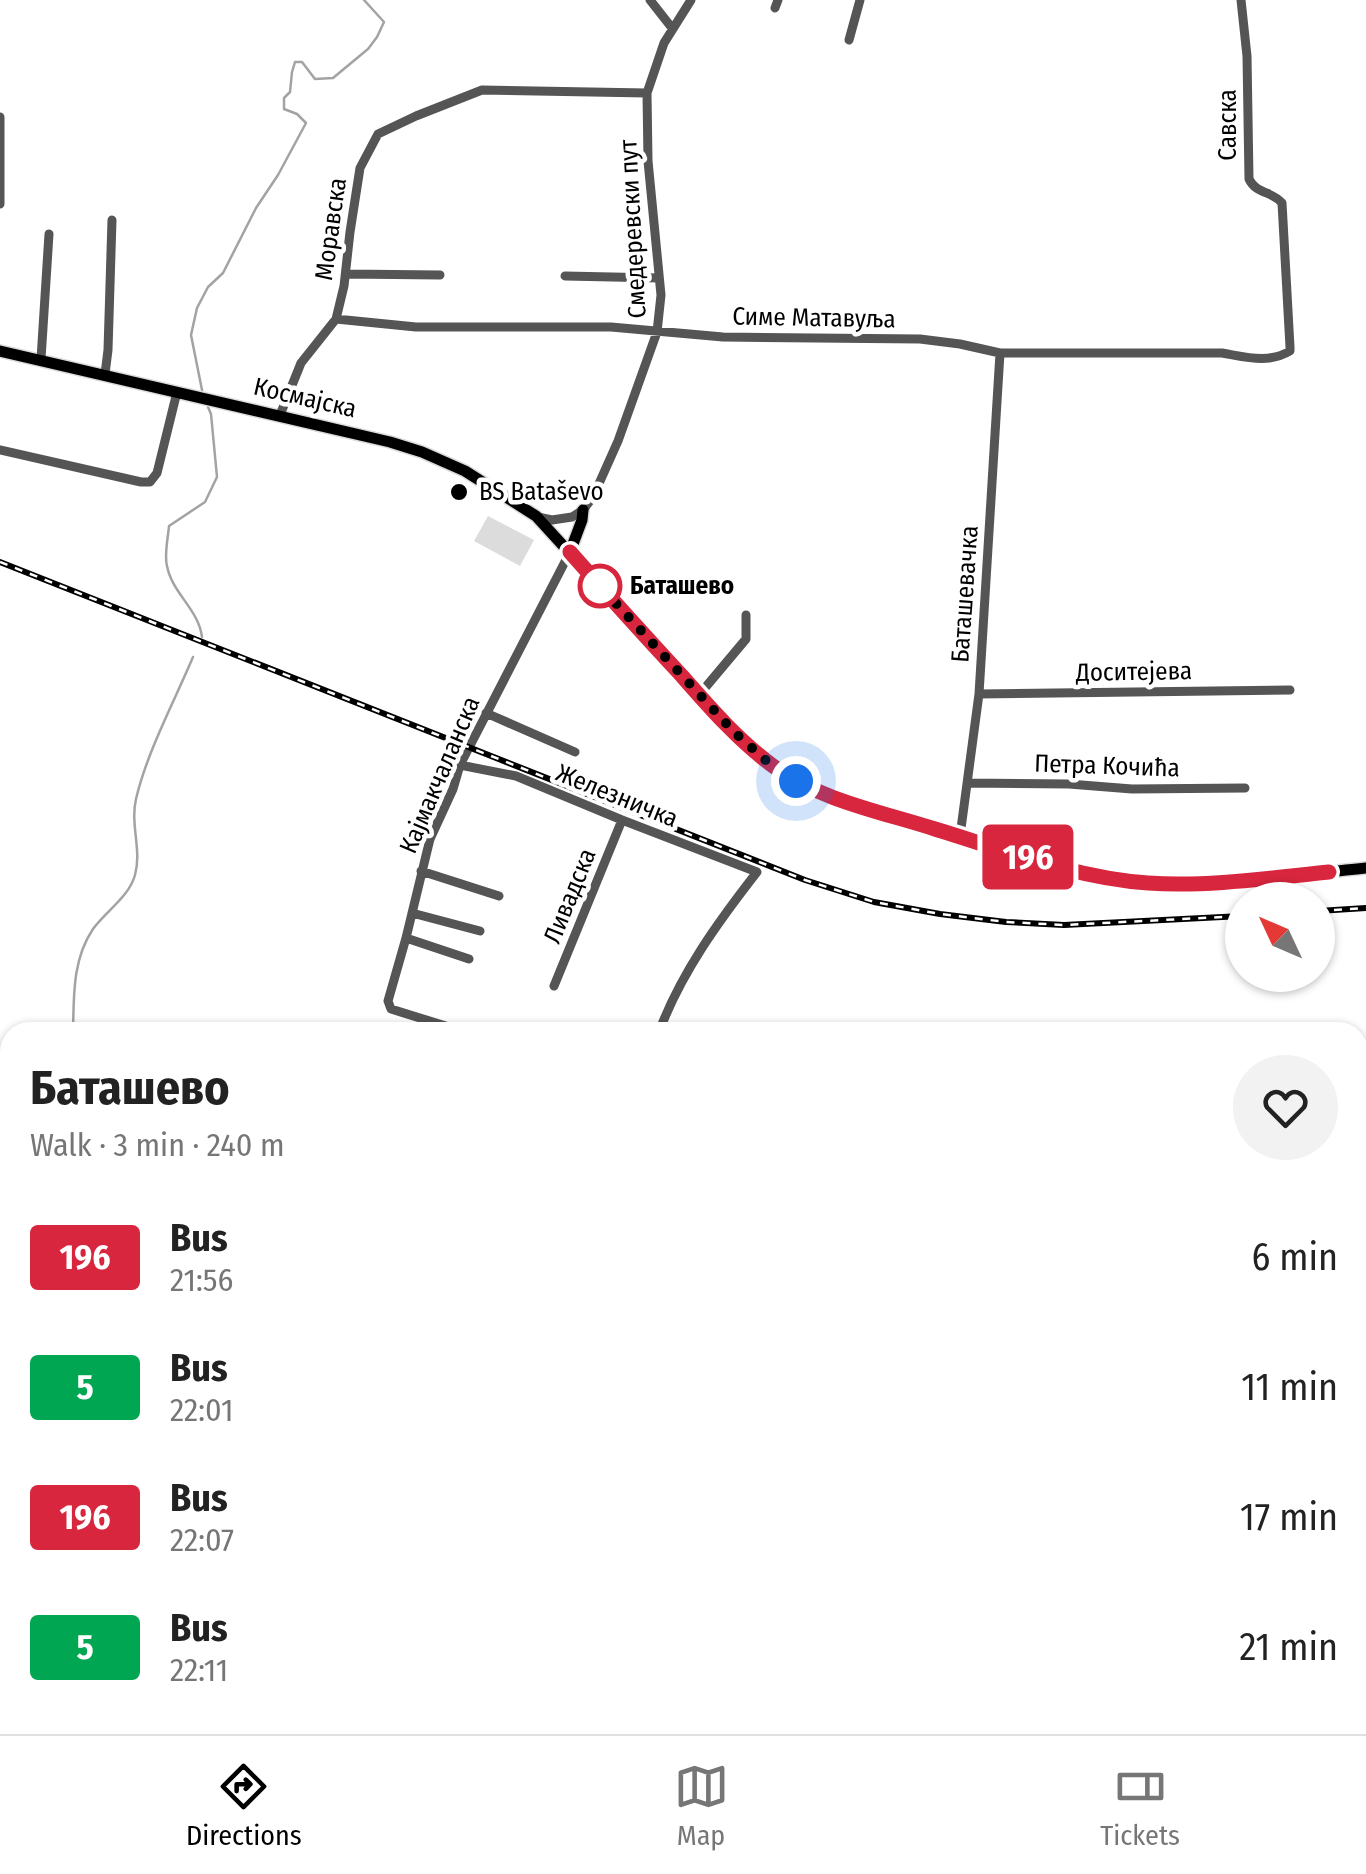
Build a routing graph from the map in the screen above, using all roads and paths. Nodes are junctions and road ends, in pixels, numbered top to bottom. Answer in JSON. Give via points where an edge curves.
{"nodes":[{"id":1,"x":650,"y":0,"type":"edge"},
{"id":2,"x":691,"y":0,"type":"edge"},
{"id":3,"x":860,"y":0,"type":"edge"},
{"id":4,"x":1241,"y":0,"type":"edge"},
{"id":5,"x":672,"y":28,"type":"junction"},
{"id":6,"x":849,"y":40,"type":"dead end"},
{"id":7,"x":647,"y":93,"type":"junction"},
{"id":8,"x":0,"y":117,"type":"edge"},
{"id":9,"x":0,"y":204,"type":"edge"},
{"id":10,"x":112,"y":220,"type":"dead end"},
{"id":11,"x":49,"y":234,"type":"dead end"},
{"id":12,"x":346,"y":274,"type":"junction"},
{"id":13,"x":440,"y":275,"type":"dead end"},
{"id":14,"x":566,"y":276,"type":"dead end"},
{"id":15,"x":659,"y":278,"type":"junction"},
{"id":16,"x":336,"y":319,"type":"junction"},
{"id":17,"x":657,"y":332,"type":"junction"},
{"id":18,"x":0,"y":350,"type":"edge"},
{"id":19,"x":1290,"y":351,"type":"joint"},
{"id":20,"x":1000,"y":353,"type":"junction"},
{"id":21,"x":41,"y":359,"type":"junction"},
{"id":22,"x":105,"y":374,"type":"junction"},
{"id":23,"x":177,"y":392,"type":"junction"},
{"id":24,"x":280,"y":415,"type":"junction"},
{"id":25,"x":0,"y":450,"type":"edge"},
{"id":26,"x":583,"y":510,"type":"junction"},
{"id":27,"x":536,"y":516,"type":"junction"},
{"id":28,"x":570,"y":552,"type":"junction"},
{"id":29,"x":746,"y":616,"type":"dead end"},
{"id":30,"x":1290,"y":690,"type":"dead end"},
{"id":31,"x":698,"y":694,"type":"junction"},
{"id":32,"x":979,"y":694,"type":"junction"},
{"id":33,"x":486,"y":712,"type":"junction"},
{"id":34,"x":575,"y":752,"type":"dead end"},
{"id":35,"x":460,"y":765,"type":"junction"},
{"id":36,"x":968,"y":783,"type":"junction"},
{"id":37,"x":1244,"y":788,"type":"dead end"},
{"id":38,"x":622,"y":820,"type":"junction"},
{"id":39,"x":960,"y":836,"type":"junction"},
{"id":40,"x":1366,"y":868,"type":"edge"},
{"id":41,"x":421,"y":871,"type":"junction"},
{"id":42,"x":499,"y":896,"type":"dead end"},
{"id":43,"x":412,"y":912,"type":"junction"},
{"id":44,"x":480,"y":930,"type":"dead end"},
{"id":45,"x":406,"y":938,"type":"junction"},
{"id":46,"x":469,"y":959,"type":"dead end"},
{"id":47,"x":554,"y":986,"type":"dead end"},
{"id":48,"x":432,"y":1022,"type":"edge"},
{"id":49,"x":663,"y":1022,"type":"edge"}],
"edges":[{"from":1,"to":5,"type":"street"},
{"from":2,"to":5,"type":"street","name":"Смедеревски пут"},
{"from":3,"to":6,"type":"street"},
{"from":4,"to":19,"type":"street","name":"Савска","via":[[1248,175],[1256,189],[1282,204]]},
{"from":5,"to":7,"type":"street","name":"Смедеревски пут"},
{"from":7,"to":12,"type":"street","name":"Моравска","via":[[482,90],[378,134],[360,168]]},
{"from":7,"to":15,"type":"street","name":"Смедеревски пут"},
{"from":8,"to":9,"type":"street"},
{"from":10,"to":22,"type":"street"},
{"from":11,"to":21,"type":"street"},
{"from":12,"to":13,"type":"street"},
{"from":12,"to":16,"type":"street","name":"Моравска"},
{"from":14,"to":15,"type":"street"},
{"from":15,"to":17,"type":"street","name":"Смедеревски пут"},
{"from":16,"to":17,"type":"street","name":"Симе Матавуља"},
{"from":16,"to":24,"type":"street","name":"Моравска","via":[[301,363]]},
{"from":17,"to":20,"type":"street","name":"Симе Матавуља","via":[[920,339]]},
{"from":17,"to":26,"type":"street","name":"Смедеревски пут","via":[[612,454]]},
{"from":18,"to":21,"type":"main road","name":"Космајска"},
{"from":19,"to":20,"type":"street","name":"Симе Матавуља","via":[[1258,359],[1222,353]]},
{"from":20,"to":32,"type":"street","name":"Баташевачка"},
{"from":21,"to":22,"type":"main road","name":"Космајска"},
{"from":22,"to":23,"type":"main road","name":"Космајска"},
{"from":23,"to":24,"type":"main road","name":"Космајска"},
{"from":23,"to":25,"type":"street","via":[[150,482]]},
{"from":24,"to":27,"type":"main road","name":"Космајска","via":[[422,452]]},
{"from":26,"to":27,"type":"street","via":[[562,519]]},
{"from":26,"to":28,"type":"main road"},
{"from":27,"to":28,"type":"main road","name":"Космајска"},
{"from":28,"to":31,"type":"main road","name":"Космајска"},
{"from":28,"to":33,"type":"street","name":"Кајмакчаланска"},
{"from":29,"to":31,"type":"street","via":[[746,639]]},
{"from":30,"to":32,"type":"street","name":"Доситејева"},
{"from":31,"to":39,"type":"main road","name":"Космајска","via":[[790,778]]},
{"from":32,"to":36,"type":"street","name":"Баташевачка"},
{"from":33,"to":34,"type":"street"},
{"from":33,"to":35,"type":"street","name":"Кајмакчаланска"},
{"from":35,"to":38,"type":"street","name":"Железничка","via":[[516,776]]},
{"from":35,"to":41,"type":"street","name":"Кајмакчаланска"},
{"from":36,"to":37,"type":"street","name":"Петра Кочића"},
{"from":36,"to":39,"type":"street","name":"Баташевачка"},
{"from":38,"to":47,"type":"street","name":"Ливадска"},
{"from":38,"to":49,"type":"street","name":"Железничка","via":[[757,872],[697,954]]},
{"from":39,"to":40,"type":"main road","name":"Космајска","via":[[1133,882]]},
{"from":41,"to":42,"type":"street"},
{"from":41,"to":43,"type":"street","name":"Кајмакчаланска"},
{"from":43,"to":44,"type":"street"},
{"from":43,"to":45,"type":"street","name":"Кајмакчаланска"},
{"from":45,"to":46,"type":"street"},
{"from":45,"to":48,"type":"street","name":"Кајмакчаланска","via":[[388,1006]]}]}
